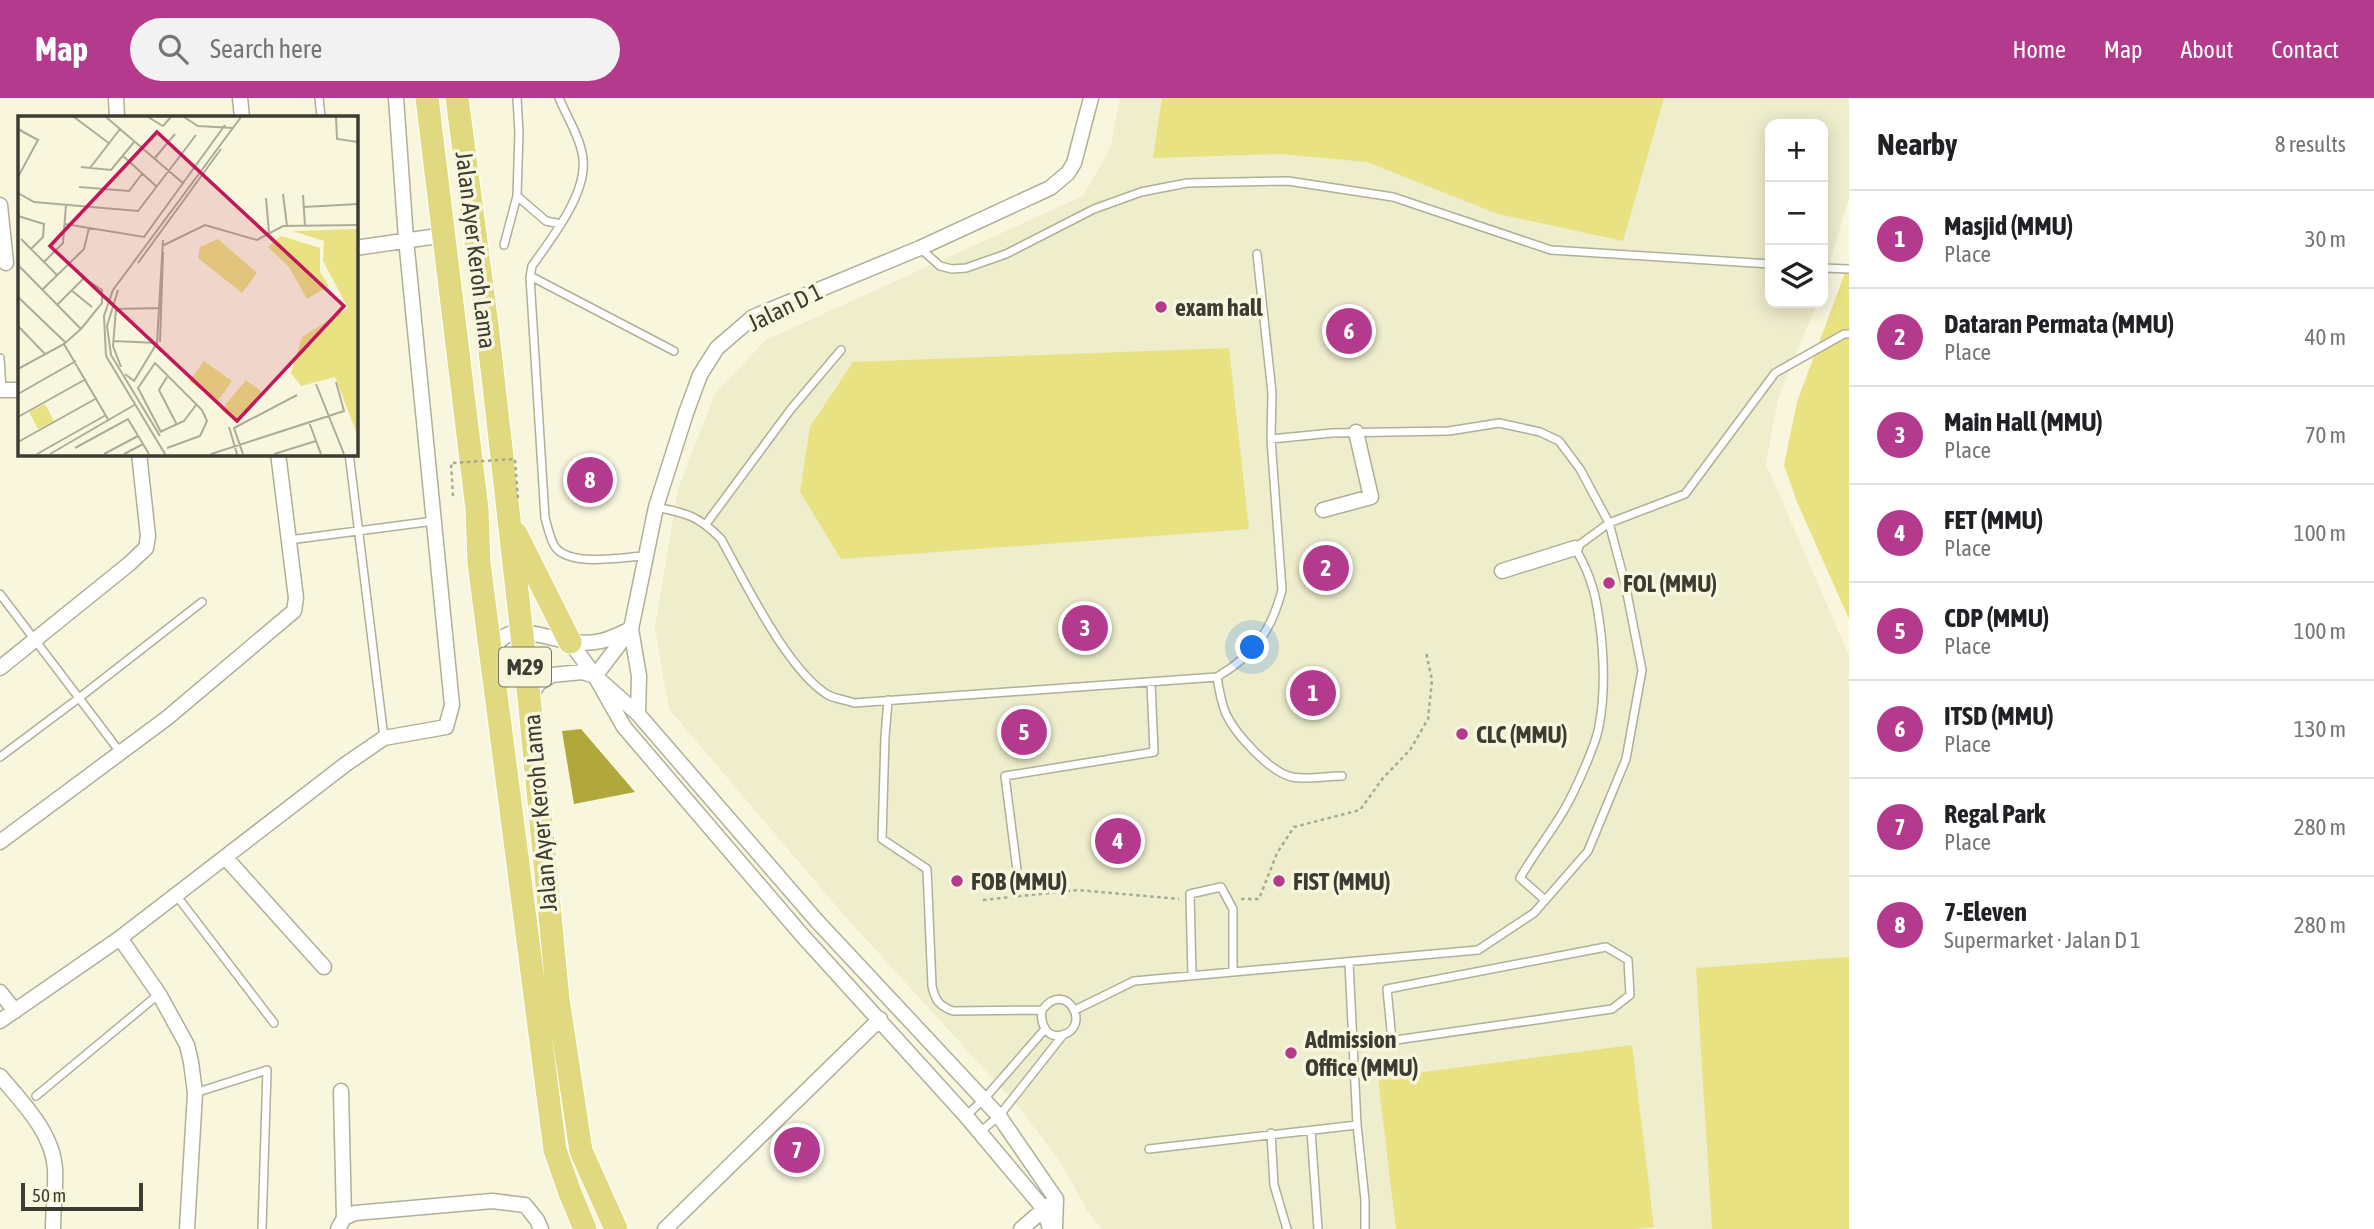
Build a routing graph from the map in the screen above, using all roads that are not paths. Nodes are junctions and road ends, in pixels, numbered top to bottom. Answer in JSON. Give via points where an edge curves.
{"nodes":[{"id":1,"x":116,"y":98,"type":"edge"},
{"id":2,"x":240,"y":98,"type":"edge"},
{"id":3,"x":319,"y":98,"type":"edge"},
{"id":4,"x":396,"y":98,"type":"edge"},
{"id":5,"x":427,"y":98,"type":"edge"},
{"id":6,"x":457,"y":98,"type":"edge"},
{"id":7,"x":517,"y":98,"type":"edge"},
{"id":8,"x":559,"y":98,"type":"edge"},
{"id":9,"x":1091,"y":98,"type":"edge"},
{"id":10,"x":117,"y":116,"type":"edge"},
{"id":11,"x":242,"y":116,"type":"edge"},
{"id":12,"x":321,"y":116,"type":"edge"},
{"id":13,"x":461,"y":135,"type":"junction"},
{"id":14,"x":517,"y":196,"type":"junction"},
{"id":15,"x":0,"y":205,"type":"edge"},
{"id":16,"x":561,"y":223,"type":"junction"},
{"id":17,"x":445,"y":235,"type":"junction"},
{"id":18,"x":406,"y":239,"type":"junction"},
{"id":19,"x":504,"y":245,"type":"dead end"},
{"id":20,"x":357,"y":248,"type":"edge"},
{"id":21,"x":920,"y":248,"type":"junction"},
{"id":22,"x":1256,"y":254,"type":"dead end"},
{"id":23,"x":9,"y":263,"type":"edge"},
{"id":24,"x":1765,"y":264,"type":"edge"},
{"id":25,"x":1828,"y":268,"type":"edge"},
{"id":26,"x":1849,"y":269,"type":"edge"},
{"id":27,"x":530,"y":277,"type":"junction"},
{"id":28,"x":488,"y":333,"type":"junction"},
{"id":29,"x":1849,"y":334,"type":"edge"},
{"id":30,"x":841,"y":350,"type":"dead end"},
{"id":31,"x":674,"y":351,"type":"dead end"},
{"id":32,"x":0,"y":358,"type":"edge"},
{"id":33,"x":1,"y":390,"type":"edge"},
{"id":34,"x":1356,"y":432,"type":"junction"},
{"id":35,"x":1271,"y":439,"type":"junction"},
{"id":36,"x":139,"y":455,"type":"edge"},
{"id":37,"x":278,"y":455,"type":"edge"},
{"id":38,"x":349,"y":455,"type":"edge"},
{"id":39,"x":656,"y":507,"type":"junction"},
{"id":40,"x":513,"y":509,"type":"junction"},
{"id":41,"x":1323,"y":510,"type":"dead end"},
{"id":42,"x":434,"y":521,"type":"junction"},
{"id":43,"x":1609,"y":523,"type":"junction"},
{"id":44,"x":706,"y":524,"type":"junction"},
{"id":45,"x":358,"y":531,"type":"junction"},
{"id":46,"x":289,"y":540,"type":"junction"},
{"id":47,"x":1575,"y":548,"type":"junction"},
{"id":48,"x":646,"y":556,"type":"junction"},
{"id":49,"x":1502,"y":571,"type":"dead end"},
{"id":50,"x":0,"y":594,"type":"edge"},
{"id":51,"x":202,"y":602,"type":"dead end"},
{"id":52,"x":631,"y":629,"type":"junction"},
{"id":53,"x":521,"y":632,"type":"junction"},
{"id":54,"x":36,"y":640,"type":"junction"},
{"id":55,"x":570,"y":642,"type":"junction"},
{"id":56,"x":493,"y":655,"type":"junction"},
{"id":57,"x":0,"y":668,"type":"edge"},
{"id":58,"x":595,"y":676,"type":"junction"},
{"id":59,"x":1217,"y":677,"type":"junction"},
{"id":60,"x":1151,"y":683,"type":"junction"},
{"id":61,"x":529,"y":696,"type":"junction"},
{"id":62,"x":79,"y":698,"type":"junction"},
{"id":63,"x":888,"y":700,"type":"junction"},
{"id":64,"x":638,"y":714,"type":"junction"},
{"id":65,"x":384,"y":738,"type":"junction"},
{"id":66,"x":120,"y":753,"type":"junction"},
{"id":67,"x":0,"y":757,"type":"edge"},
{"id":68,"x":1342,"y":776,"type":"dead end"},
{"id":69,"x":0,"y":842,"type":"edge"},
{"id":70,"x":225,"y":857,"type":"junction"},
{"id":71,"x":1017,"y":870,"type":"dead end"},
{"id":72,"x":175,"y":895,"type":"junction"},
{"id":73,"x":1545,"y":900,"type":"junction"},
{"id":74,"x":120,"y":938,"type":"junction"},
{"id":75,"x":1349,"y":963,"type":"junction"},
{"id":76,"x":324,"y":967,"type":"dead end"},
{"id":77,"x":1233,"y":972,"type":"junction"},
{"id":78,"x":1192,"y":975,"type":"junction"},
{"id":79,"x":0,"y":992,"type":"edge"},
{"id":80,"x":159,"y":994,"type":"junction"},
{"id":81,"x":15,"y":1010,"type":"junction"},
{"id":82,"x":1042,"y":1010,"type":"junction"},
{"id":83,"x":1075,"y":1010,"type":"junction"},
{"id":84,"x":880,"y":1018,"type":"junction"},
{"id":85,"x":0,"y":1021,"type":"edge"},
{"id":86,"x":274,"y":1023,"type":"dead end"},
{"id":87,"x":1045,"y":1029,"type":"junction"},
{"id":88,"x":1063,"y":1035,"type":"junction"},
{"id":89,"x":1392,"y":1040,"type":"junction"},
{"id":90,"x":1354,"y":1046,"type":"junction"},
{"id":91,"x":0,"y":1076,"type":"edge"},
{"id":92,"x":341,"y":1091,"type":"dead end"},
{"id":93,"x":195,"y":1093,"type":"junction"},
{"id":94,"x":36,"y":1096,"type":"dead end"},
{"id":95,"x":985,"y":1098,"type":"junction"},
{"id":96,"x":999,"y":1115,"type":"junction"},
{"id":97,"x":966,"y":1116,"type":"junction"},
{"id":98,"x":1357,"y":1125,"type":"junction"},
{"id":99,"x":1311,"y":1131,"type":"junction"},
{"id":100,"x":980,"y":1132,"type":"junction"},
{"id":101,"x":1271,"y":1133,"type":"junction"},
{"id":102,"x":1149,"y":1149,"type":"dead end"},
{"id":103,"x":1056,"y":1199,"type":"junction"},
{"id":104,"x":1044,"y":1209,"type":"junction"},
{"id":105,"x":341,"y":1223,"type":"edge"},
{"id":106,"x":52,"y":1229,"type":"edge"},
{"id":107,"x":187,"y":1229,"type":"edge"},
{"id":108,"x":262,"y":1229,"type":"edge"},
{"id":109,"x":541,"y":1229,"type":"edge"},
{"id":110,"x":585,"y":1229,"type":"edge"},
{"id":111,"x":616,"y":1229,"type":"edge"},
{"id":112,"x":665,"y":1229,"type":"edge"},
{"id":113,"x":1021,"y":1229,"type":"edge"},
{"id":114,"x":1053,"y":1229,"type":"edge"},
{"id":115,"x":1287,"y":1229,"type":"edge"},
{"id":116,"x":1318,"y":1229,"type":"edge"},
{"id":117,"x":1365,"y":1229,"type":"edge"}],
"edges":[{"from":1,"to":10,"type":"street"},
{"from":2,"to":11,"type":"street"},
{"from":3,"to":12,"type":"lane"},
{"from":4,"to":18,"type":"street"},
{"from":5,"to":17,"type":"main road","name":"Jalan Ayer Keroh Lama","number":"M29"},
{"from":6,"to":13,"type":"main road","name":"Jalan Ayer Keroh Lama","number":"M29"},
{"from":7,"to":14,"type":"lane"},
{"from":8,"to":16,"type":"lane","via":[[583,158],[583,173]]},
{"from":9,"to":21,"type":"street","name":"Jalan D 1","via":[[1074,163],[1059,182]]},
{"from":13,"to":17,"type":"main road","via":[[457,170],[461,218]]},
{"from":13,"to":28,"type":"main road","name":"Jalan Ayer Keroh Lama","number":"M29"},
{"from":14,"to":16,"type":"lane","via":[[546,221]]},
{"from":14,"to":19,"type":"lane"},
{"from":15,"to":23,"type":"street"},
{"from":16,"to":27,"type":"lane","via":[[532,266]]},
{"from":17,"to":18,"type":"street"},
{"from":17,"to":28,"type":"main road","via":[[468,261],[476,318]]},
{"from":17,"to":56,"type":"main road","name":"Jalan Ayer Keroh Lama","number":"M29"},
{"from":18,"to":20,"type":"street"},
{"from":18,"to":42,"type":"street"},
{"from":21,"to":24,"type":"lane","via":[[940,266],[966,268],[1141,192],[1187,183],[1288,181],[1393,197],[1551,250]]},
{"from":21,"to":39,"type":"street","name":"Jalan D 1","via":[[753,317],[717,348],[700,375]]},
{"from":22,"to":35,"type":"lane","via":[[1272,393]]},
{"from":25,"to":26,"type":"lane"},
{"from":27,"to":31,"type":"lane"},
{"from":27,"to":48,"type":"lane","via":[[545,518],[554,546],[565,557],[581,559]]},
{"from":28,"to":40,"type":"main road","name":"Jalan Ayer Keroh Lama","number":"M29"},
{"from":29,"to":43,"type":"lane","via":[[1775,373],[1685,494]]},
{"from":30,"to":44,"type":"lane"},
{"from":32,"to":33,"type":"lane"},
{"from":34,"to":35,"type":"lane"},
{"from":34,"to":41,"type":"street","via":[[1371,497]]},
{"from":34,"to":43,"type":"lane","via":[[1449,431],[1499,424],[1540,432],[1559,441]]},
{"from":35,"to":59,"type":"lane","via":[[1283,590],[1266,633],[1251,652]]},
{"from":36,"to":54,"type":"street","via":[[146,548]]},
{"from":37,"to":46,"type":"street"},
{"from":38,"to":45,"type":"lane"},
{"from":39,"to":44,"type":"lane","via":[[688,513]]},
{"from":39,"to":48,"type":"street","name":"Jalan D 1"},
{"from":40,"to":53,"type":"main road","name":"Jalan Ayer Keroh Lama","number":"M29"},
{"from":40,"to":55,"type":"main road"},
{"from":42,"to":45,"type":"lane"},
{"from":42,"to":65,"type":"street","via":[[451,716],[446,727],[438,730]]},
{"from":43,"to":47,"type":"lane"},
{"from":43,"to":73,"type":"lane","via":[[1640,658],[1640,683],[1626,759],[1588,852]]},
{"from":44,"to":63,"type":"lane","via":[[809,680],[830,696],[854,703]]},
{"from":45,"to":46,"type":"lane"},
{"from":45,"to":65,"type":"lane"},
{"from":46,"to":66,"type":"street","via":[[294,611]]},
{"from":47,"to":49,"type":"street"},
{"from":47,"to":73,"type":"lane","via":[[1589,571],[1598,610],[1604,657],[1602,693],[1599,728],[1578,780],[1520,878]]},
{"from":48,"to":52,"type":"street","name":"Jalan D 1"},
{"from":50,"to":54,"type":"lane"},
{"from":51,"to":62,"type":"lane"},
{"from":52,"to":55,"type":"street","via":[[602,641]]},
{"from":52,"to":58,"type":"street","name":"Jalan D 1"},
{"from":52,"to":64,"type":"street","via":[[639,676]]},
{"from":53,"to":55,"type":"street"},
{"from":53,"to":56,"type":"street","via":[[496,643]]},
{"from":53,"to":61,"type":"main road","name":"Jalan Ayer Keroh Lama","number":"M29"},
{"from":54,"to":57,"type":"street"},
{"from":54,"to":62,"type":"lane"},
{"from":55,"to":58,"type":"street"},
{"from":56,"to":110,"type":"main road","name":"Jalan Ayer Keroh Lama","number":"M29","via":[[555,1150]]},
{"from":58,"to":61,"type":"street","via":[[582,672],[552,675]]},
{"from":58,"to":64,"type":"street"},
{"from":58,"to":84,"type":"street","via":[[624,727]]},
{"from":59,"to":60,"type":"lane"},
{"from":59,"to":68,"type":"lane","via":[[1228,717],[1270,766],[1293,777]]},
{"from":60,"to":63,"type":"lane"},
{"from":60,"to":71,"type":"lane","via":[[1154,752],[1005,776]]},
{"from":61,"to":111,"type":"main road","name":"Jalan Ayer Keroh Lama","number":"M29","via":[[558,999],[581,1151]]},
{"from":62,"to":66,"type":"lane"},
{"from":62,"to":67,"type":"lane"},
{"from":63,"to":82,"type":"lane","via":[[882,839],[927,869],[934,999],[953,1011]]},
{"from":64,"to":95,"type":"street","via":[[816,920]]},
{"from":65,"to":70,"type":"street"},
{"from":66,"to":69,"type":"street"},
{"from":70,"to":72,"type":"street"},
{"from":70,"to":76,"type":"street"},
{"from":72,"to":74,"type":"street"},
{"from":72,"to":86,"type":"lane"},
{"from":73,"to":75,"type":"lane","via":[[1478,950]]},
{"from":74,"to":80,"type":"street"},
{"from":74,"to":81,"type":"street"},
{"from":75,"to":77,"type":"lane"},
{"from":75,"to":90,"type":"lane"},
{"from":77,"to":78,"type":"lane"},
{"from":77,"to":78,"type":"lane","via":[[1233,909],[1221,887],[1190,894]]},
{"from":78,"to":83,"type":"lane","via":[[1134,981]]},
{"from":79,"to":81,"type":"street"},
{"from":80,"to":93,"type":"street","via":[[187,1045]]},
{"from":80,"to":94,"type":"lane"},
{"from":81,"to":85,"type":"street"},
{"from":82,"to":83,"type":"lane","via":[[1055,1000],[1063,1000]]},
{"from":82,"to":87,"type":"lane"},
{"from":83,"to":88,"type":"lane","via":[[1072,1030]]},
{"from":84,"to":97,"type":"street"},
{"from":84,"to":112,"type":"street"},
{"from":87,"to":88,"type":"lane"},
{"from":87,"to":95,"type":"lane"},
{"from":88,"to":96,"type":"lane"},
{"from":89,"to":89,"type":"lane","via":[[1612,1009],[1630,995],[1628,960],[1606,947],[1387,989]]},
{"from":89,"to":90,"type":"lane"},
{"from":90,"to":98,"type":"lane"},
{"from":91,"to":106,"type":"street","via":[[51,1147],[55,1167]]},
{"from":92,"to":105,"type":"street"},
{"from":93,"to":107,"type":"street"},
{"from":93,"to":108,"type":"lane","via":[[268,1070]]},
{"from":95,"to":96,"type":"street"},
{"from":95,"to":97,"type":"lane"},
{"from":96,"to":100,"type":"lane"},
{"from":96,"to":103,"type":"street"},
{"from":97,"to":100,"type":"street"},
{"from":98,"to":99,"type":"lane"},
{"from":98,"to":117,"type":"lane"},
{"from":99,"to":101,"type":"lane"},
{"from":99,"to":116,"type":"lane"},
{"from":100,"to":104,"type":"street"},
{"from":101,"to":102,"type":"lane"},
{"from":101,"to":115,"type":"lane","via":[[1274,1185]]},
{"from":103,"to":104,"type":"street"},
{"from":103,"to":114,"type":"street"},
{"from":104,"to":113,"type":"street"},
{"from":104,"to":114,"type":"street"},
{"from":105,"to":109,"type":"street","via":[[355,1213],[492,1201],[525,1205]]}]}
